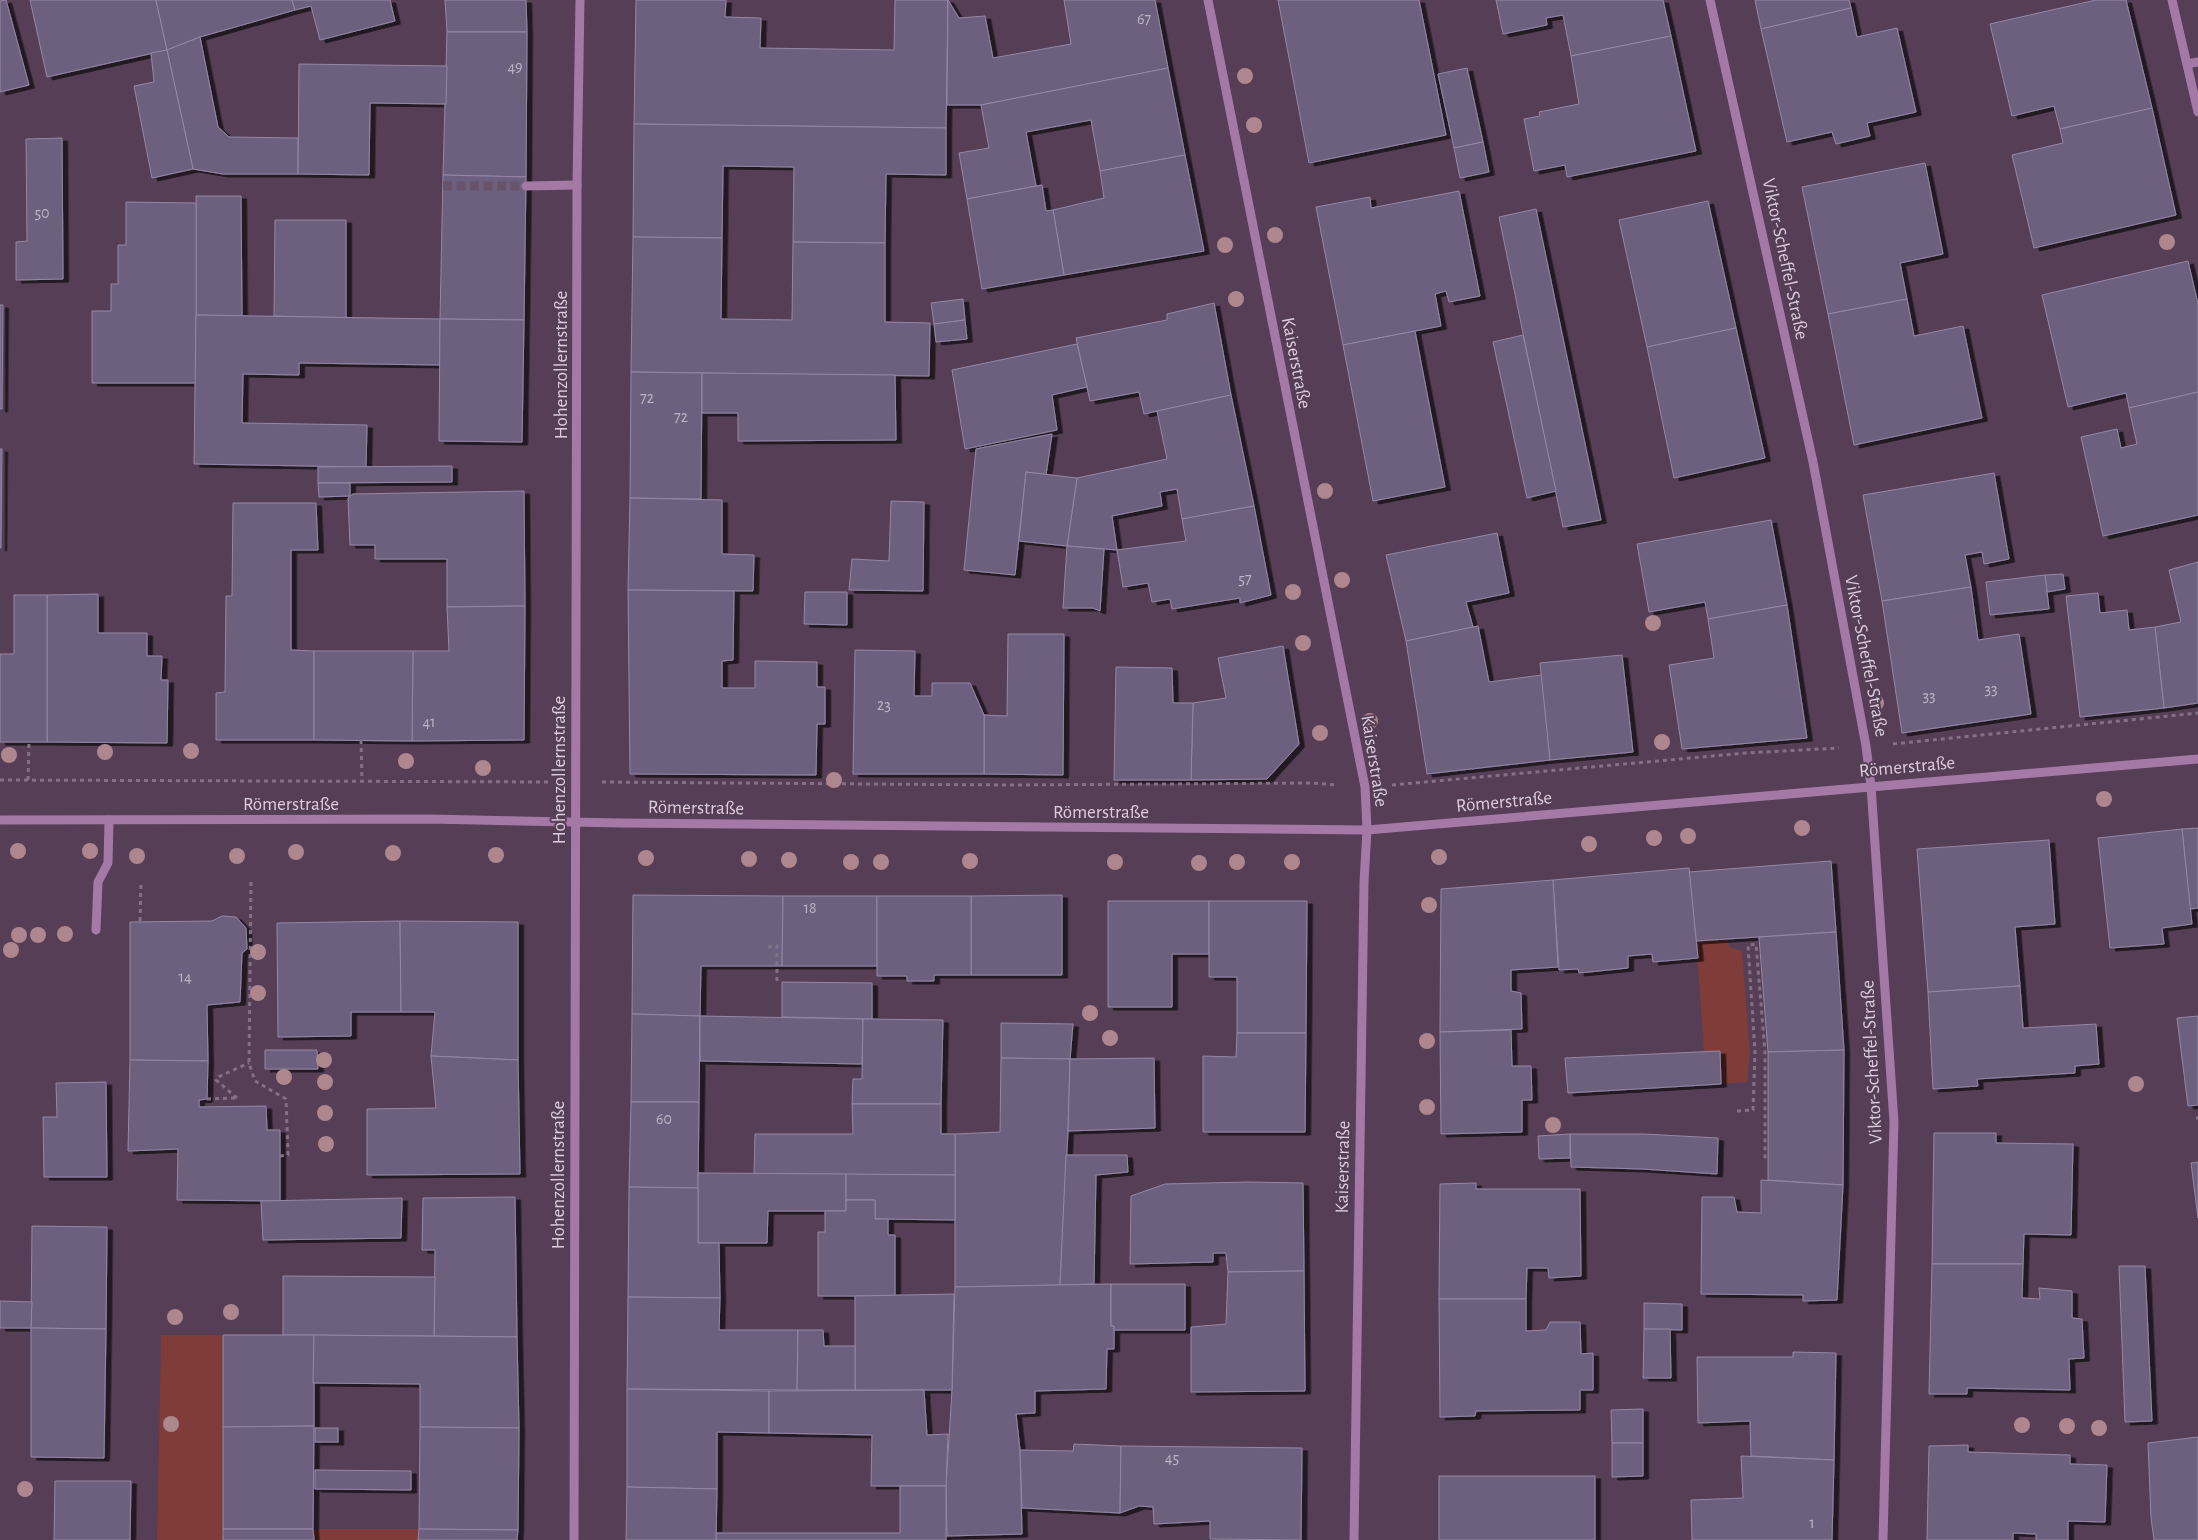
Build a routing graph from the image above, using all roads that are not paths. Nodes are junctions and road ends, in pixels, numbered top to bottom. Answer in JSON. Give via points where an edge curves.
{"nodes":[{"id":1,"x":580,"y":0,"type":"edge"},
{"id":2,"x":1208,"y":0,"type":"edge"},
{"id":3,"x":1710,"y":0,"type":"edge"},
{"id":4,"x":2172,"y":0,"type":"edge"},
{"id":5,"x":2198,"y":62,"type":"edge"},
{"id":6,"x":2187,"y":64,"type":"junction"},
{"id":7,"x":2198,"y":112,"type":"edge"},
{"id":8,"x":577,"y":185,"type":"junction"},
{"id":9,"x":526,"y":186,"type":"tunnel mouth"},
{"id":10,"x":2198,"y":759,"type":"edge"},
{"id":11,"x":1871,"y":786,"type":"junction"},
{"id":12,"x":0,"y":820,"type":"edge"},
{"id":13,"x":108,"y":820,"type":"junction"},
{"id":14,"x":575,"y":823,"type":"junction"},
{"id":15,"x":1367,"y":830,"type":"junction"},
{"id":16,"x":96,"y":930,"type":"dead end"},
{"id":17,"x":574,"y":1540,"type":"edge"},
{"id":18,"x":1354,"y":1540,"type":"edge"},
{"id":19,"x":1883,"y":1540,"type":"edge"}],
"edges":[{"from":1,"to":8,"type":"street","name":"Hohenzollernstraße"},
{"from":2,"to":15,"type":"street","name":"Kaiserstraße","via":[[1365,787]]},
{"from":3,"to":11,"type":"street","name":"Viktor-Scheffel-Straße","via":[[1813,462]]},
{"from":4,"to":6,"type":"street"},
{"from":5,"to":6,"type":"street"},
{"from":6,"to":7,"type":"street"},
{"from":8,"to":9,"type":"street"},
{"from":8,"to":14,"type":"street","name":"Hohenzollernstraße"},
{"from":10,"to":11,"type":"street","name":"Römerstraße"},
{"from":11,"to":15,"type":"street","name":"Römerstraße"},
{"from":11,"to":19,"type":"street","name":"Viktor-Scheffel-Straße","via":[[1894,1122]]},
{"from":12,"to":13,"type":"street","name":"Römerstraße"},
{"from":13,"to":14,"type":"street","name":"Römerstraße","via":[[429,819]]},
{"from":13,"to":16,"type":"street","via":[[108,863],[98,882]]},
{"from":14,"to":15,"type":"street","name":"Römerstraße"},
{"from":14,"to":17,"type":"street","name":"Hohenzollernstraße"},
{"from":15,"to":18,"type":"street","name":"Kaiserstraße"}]}
